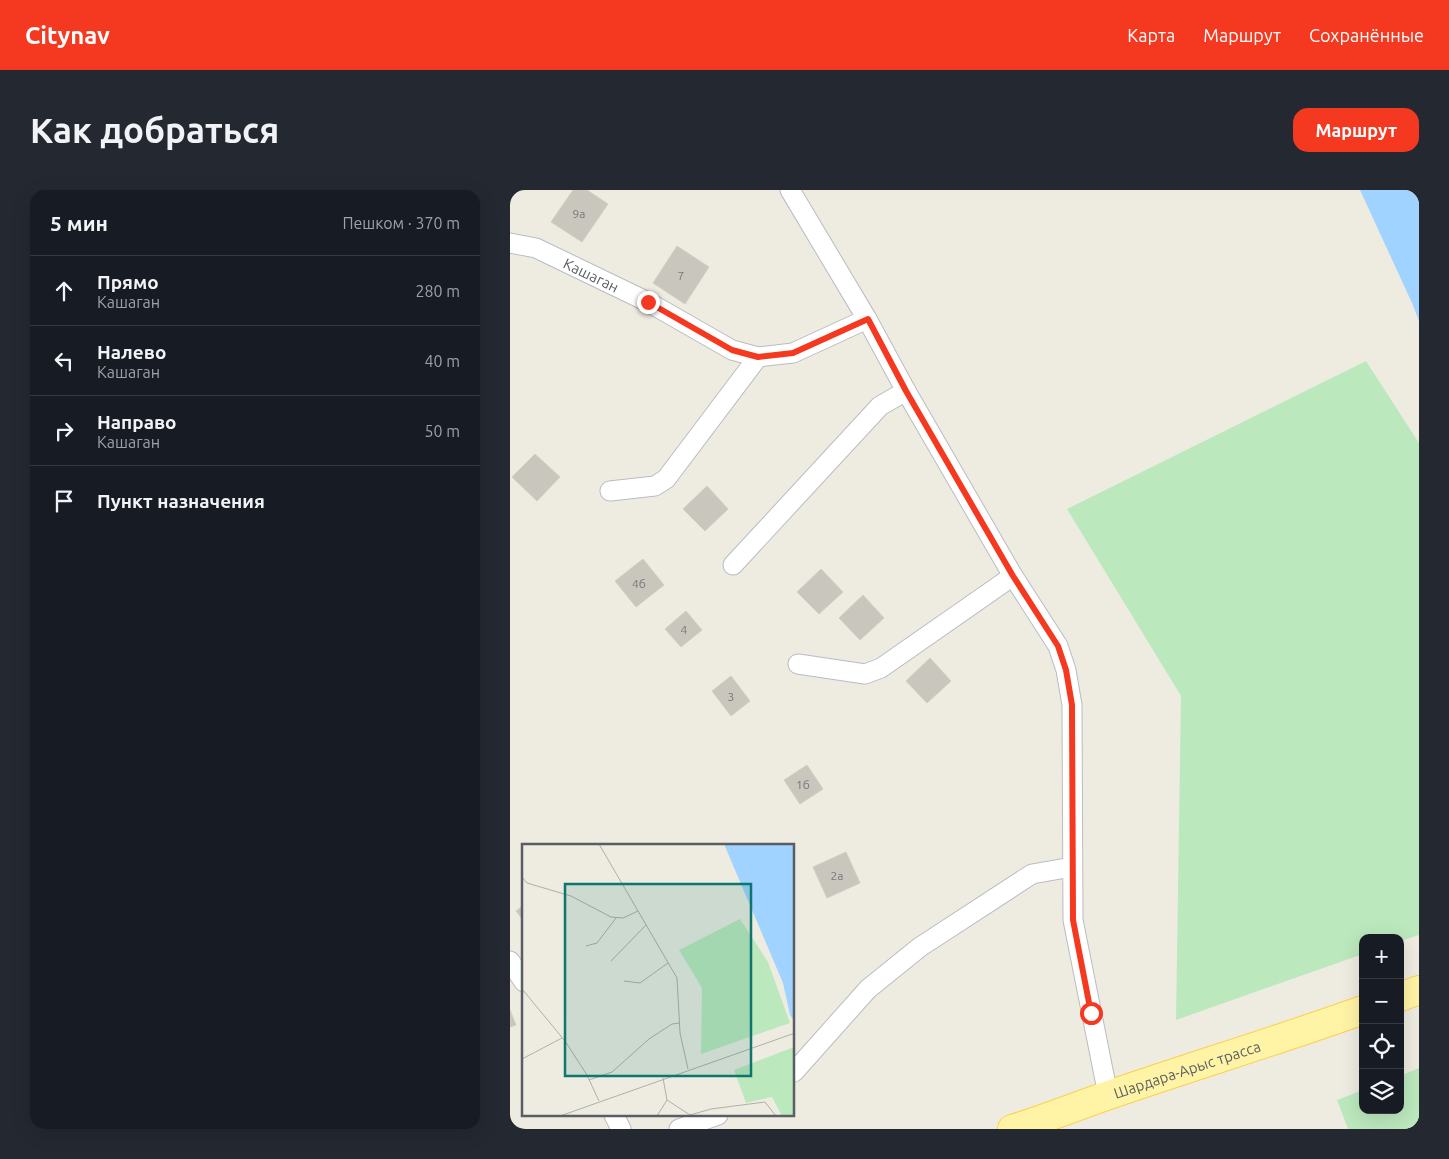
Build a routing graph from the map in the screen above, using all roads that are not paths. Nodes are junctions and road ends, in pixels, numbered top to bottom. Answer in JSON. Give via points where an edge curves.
{"nodes":[{"id":1,"x":790,"y":190,"type":"edge"},
{"id":2,"x":510,"y":242,"type":"edge"},
{"id":3,"x":868,"y":319,"type":"junction"},
{"id":4,"x":758,"y":357,"type":"junction"},
{"id":5,"x":906,"y":391,"type":"junction"},
{"id":6,"x":610,"y":491,"type":"dead end"},
{"id":7,"x":733,"y":565,"type":"dead end"},
{"id":8,"x":1013,"y":576,"type":"junction"},
{"id":9,"x":798,"y":664,"type":"dead end"},
{"id":10,"x":1072,"y":867,"type":"junction"},
{"id":11,"x":510,"y":961,"type":"edge"},
{"id":12,"x":522,"y":979,"type":"edge"},
{"id":13,"x":1419,"y":990,"type":"edge"},
{"id":14,"x":1404,"y":996,"type":"edge"},
{"id":15,"x":1359,"y":1011,"type":"edge"},
{"id":16,"x":795,"y":1071,"type":"edge"},
{"id":17,"x":1108,"y":1095,"type":"junction"},
{"id":18,"x":614,"y":1116,"type":"edge"},
{"id":19,"x":715,"y":1116,"type":"edge"},
{"id":20,"x":621,"y":1129,"type":"edge"},
{"id":21,"x":679,"y":1129,"type":"edge"},
{"id":22,"x":1012,"y":1129,"type":"edge"}],
"edges":[{"from":1,"to":3,"type":"street"},
{"from":2,"to":4,"type":"street","name":"Кашаган","via":[[536,248],[648,302],[732,350]]},
{"from":3,"to":4,"type":"street","name":"Кашаган","via":[[793,353]]},
{"from":3,"to":5,"type":"street"},
{"from":4,"to":6,"type":"street","via":[[666,479],[655,486]]},
{"from":5,"to":7,"type":"street","via":[[880,406]]},
{"from":5,"to":8,"type":"street"},
{"from":8,"to":9,"type":"street","via":[[874,672],[866,674]]},
{"from":8,"to":10,"type":"street","via":[[1058,646],[1066,670],[1072,705]]},
{"from":10,"to":16,"type":"street","via":[[1032,874],[920,947],[868,989]]},
{"from":10,"to":17,"type":"street","via":[[1073,920]]},
{"from":11,"to":12,"type":"street"},
{"from":13,"to":14,"type":"main road"},
{"from":15,"to":17,"type":"main road","name":"Шардара-Арыс трасса"},
{"from":17,"to":22,"type":"main road","name":"Шардара-Арыс трасса"},
{"from":18,"to":20,"type":"street"},
{"from":19,"to":21,"type":"street"}]}
